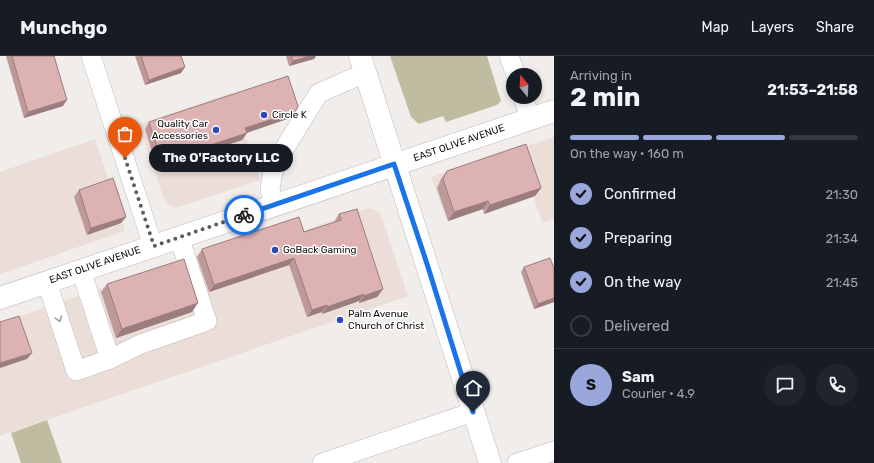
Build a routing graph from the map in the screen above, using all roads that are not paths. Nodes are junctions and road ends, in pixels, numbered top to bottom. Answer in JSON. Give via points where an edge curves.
{"nodes":[{"id":1,"x":91,"y":56,"type":"edge"},
{"id":2,"x":509,"y":56,"type":"edge"},
{"id":3,"x":363,"y":64,"type":"edge"},
{"id":4,"x":513,"y":68,"type":"edge"},
{"id":5,"x":525,"y":104,"type":"edge"},
{"id":6,"x":554,"y":111,"type":"edge"},
{"id":7,"x":530,"y":118,"type":"junction"},
{"id":8,"x":394,"y":164,"type":"junction"},
{"id":9,"x":273,"y":205,"type":"junction"},
{"id":10,"x":180,"y":237,"type":"junction"},
{"id":11,"x":154,"y":246,"type":"junction"},
{"id":12,"x":81,"y":270,"type":"junction"},
{"id":13,"x":47,"y":282,"type":"junction"},
{"id":14,"x":0,"y":298,"type":"edge"},
{"id":15,"x":110,"y":359,"type":"junction"},
{"id":16,"x":473,"y":412,"type":"junction"},
{"id":17,"x":554,"y":451,"type":"edge"},
{"id":18,"x":322,"y":463,"type":"edge"},
{"id":19,"x":490,"y":463,"type":"edge"},
{"id":20,"x":517,"y":463,"type":"edge"}],
"edges":[{"from":1,"to":11,"type":"street"},
{"from":2,"to":4,"type":"street"},
{"from":3,"to":8,"type":"main road"},
{"from":3,"to":9,"type":"street","via":[[319,94],[308,110],[273,171],[270,189]]},
{"from":5,"to":7,"type":"street"},
{"from":6,"to":7,"type":"main road","name":"EAST OLIVE AVENUE"},
{"from":7,"to":8,"type":"main road","name":"EAST OLIVE AVENUE"},
{"from":8,"to":9,"type":"main road","name":"EAST OLIVE AVENUE"},
{"from":8,"to":16,"type":"main road"},
{"from":9,"to":10,"type":"main road","name":"EAST OLIVE AVENUE"},
{"from":10,"to":11,"type":"main road","name":"EAST OLIVE AVENUE"},
{"from":10,"to":15,"type":"street","via":[[208,321],[141,344]]},
{"from":11,"to":12,"type":"main road","name":"EAST OLIVE AVENUE"},
{"from":12,"to":13,"type":"main road","name":"EAST OLIVE AVENUE"},
{"from":12,"to":15,"type":"street"},
{"from":13,"to":14,"type":"main road","name":"EAST OLIVE AVENUE"},
{"from":13,"to":15,"type":"street","one_way":true,"via":[[76,371]]},
{"from":16,"to":18,"type":"street"},
{"from":16,"to":19,"type":"main road"},
{"from":17,"to":20,"type":"street"}]}
